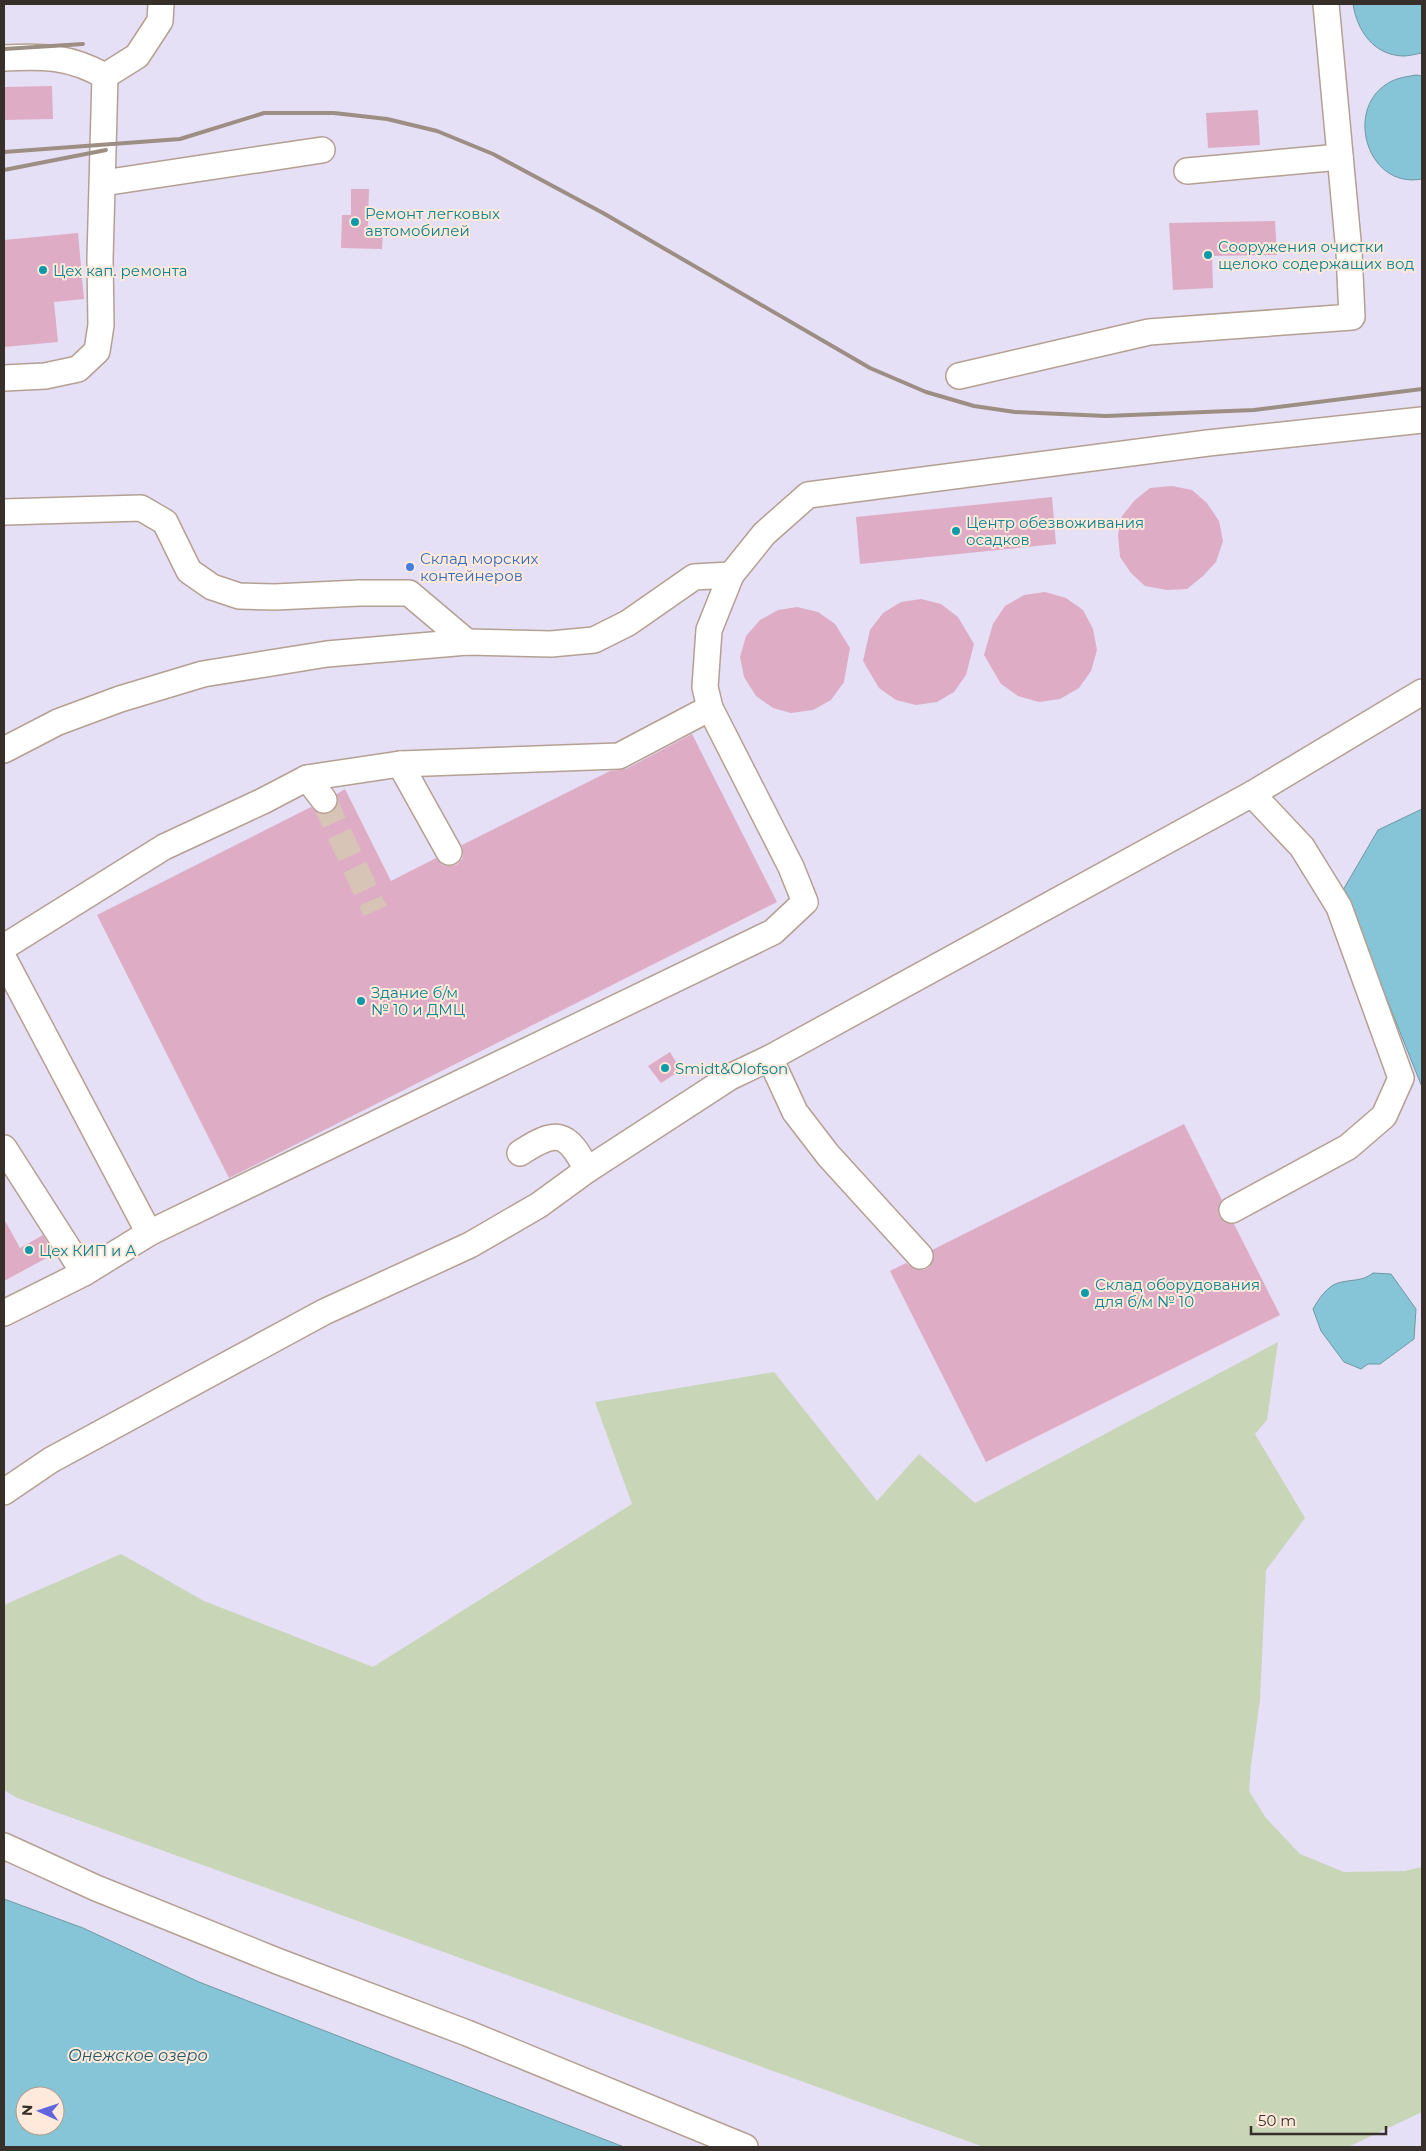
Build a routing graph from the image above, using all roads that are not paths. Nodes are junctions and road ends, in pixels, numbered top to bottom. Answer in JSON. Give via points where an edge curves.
{"nodes":[{"id":1,"x":161,"y":4,"type":"edge"},
{"id":2,"x":1326,"y":4,"type":"edge"},
{"id":3,"x":4,"y":58,"type":"edge"},
{"id":4,"x":105,"y":76,"type":"junction"},
{"id":5,"x":322,"y":150,"type":"dead end"},
{"id":6,"x":1340,"y":157,"type":"junction"},
{"id":7,"x":1187,"y":171,"type":"dead end"},
{"id":8,"x":103,"y":183,"type":"junction"},
{"id":9,"x":958,"y":376,"type":"dead end"},
{"id":10,"x":4,"y":378,"type":"edge"},
{"id":11,"x":1422,"y":420,"type":"edge"},
{"id":12,"x":4,"y":512,"type":"edge"},
{"id":13,"x":731,"y":575,"type":"junction"},
{"id":14,"x":467,"y":642,"type":"junction"},
{"id":15,"x":1422,"y":692,"type":"edge"},
{"id":16,"x":710,"y":708,"type":"junction"},
{"id":17,"x":4,"y":750,"type":"edge"},
{"id":18,"x":400,"y":764,"type":"junction"},
{"id":19,"x":307,"y":778,"type":"junction"},
{"id":20,"x":1252,"y":794,"type":"junction"},
{"id":21,"x":324,"y":800,"type":"tunnel mouth"},
{"id":22,"x":449,"y":852,"type":"dead end"},
{"id":23,"x":4,"y":947,"type":"edge"},
{"id":24,"x":4,"y":959,"type":"edge"},
{"id":25,"x":770,"y":1058,"type":"junction"},
{"id":26,"x":4,"y":1148,"type":"edge"},
{"id":27,"x":520,"y":1153,"type":"dead end"},
{"id":28,"x":587,"y":1170,"type":"junction"},
{"id":29,"x":1232,"y":1210,"type":"dead end"},
{"id":30,"x":149,"y":1233,"type":"junction"},
{"id":31,"x":920,"y":1256,"type":"dead end"},
{"id":32,"x":84,"y":1273,"type":"junction"},
{"id":33,"x":4,"y":1314,"type":"edge"},
{"id":34,"x":4,"y":1492,"type":"edge"},
{"id":35,"x":4,"y":1846,"type":"edge"},
{"id":36,"x":745,"y":2147,"type":"edge"}],
"edges":[{"from":1,"to":4,"type":"lane","via":[[160,21],[137,56]]},
{"from":2,"to":6,"type":"lane"},
{"from":3,"to":4,"type":"lane","via":[[42,56],[84,65]]},
{"from":4,"to":8,"type":"lane"},
{"from":5,"to":8,"type":"lane"},
{"from":6,"to":7,"type":"lane"},
{"from":6,"to":9,"type":"lane","via":[[1352,318],[1149,332]]},
{"from":8,"to":10,"type":"lane","via":[[101,325],[97,351],[78,369],[45,376]]},
{"from":11,"to":13,"type":"lane","via":[[1198,444],[808,495],[764,534]]},
{"from":12,"to":14,"type":"lane","via":[[141,508],[165,522],[189,571],[212,587],[239,596],[409,593]]},
{"from":13,"to":14,"type":"lane","via":[[694,577],[628,623],[594,640],[551,644]]},
{"from":13,"to":16,"type":"lane","via":[[709,630],[705,687]]},
{"from":14,"to":17,"type":"lane","via":[[327,654],[203,674],[58,722]]},
{"from":15,"to":20,"type":"lane"},
{"from":16,"to":18,"type":"lane","via":[[618,756]]},
{"from":16,"to":30,"type":"lane","via":[[791,868],[804,902],[773,932]]},
{"from":18,"to":19,"type":"lane"},
{"from":18,"to":22,"type":"lane"},
{"from":19,"to":21,"type":"lane"},
{"from":19,"to":23,"type":"lane","via":[[164,847]]},
{"from":20,"to":25,"type":"lane"},
{"from":20,"to":29,"type":"lane","via":[[1302,847],[1339,906],[1400,1078],[1384,1116],[1348,1147]]},
{"from":24,"to":30,"type":"lane"},
{"from":25,"to":28,"type":"lane","via":[[730,1077]]},
{"from":25,"to":31,"type":"lane","via":[[795,1112],[828,1154]]},
{"from":26,"to":32,"type":"lane"},
{"from":27,"to":28,"type":"lane","via":[[551,1138],[566,1139],[576,1149]]},
{"from":28,"to":34,"type":"lane","via":[[539,1205],[470,1245],[324,1312],[51,1460]]},
{"from":30,"to":32,"type":"lane"},
{"from":32,"to":33,"type":"lane"},
{"from":35,"to":36,"type":"lane","via":[[96,1888],[278,1962],[467,2033]]}]}
